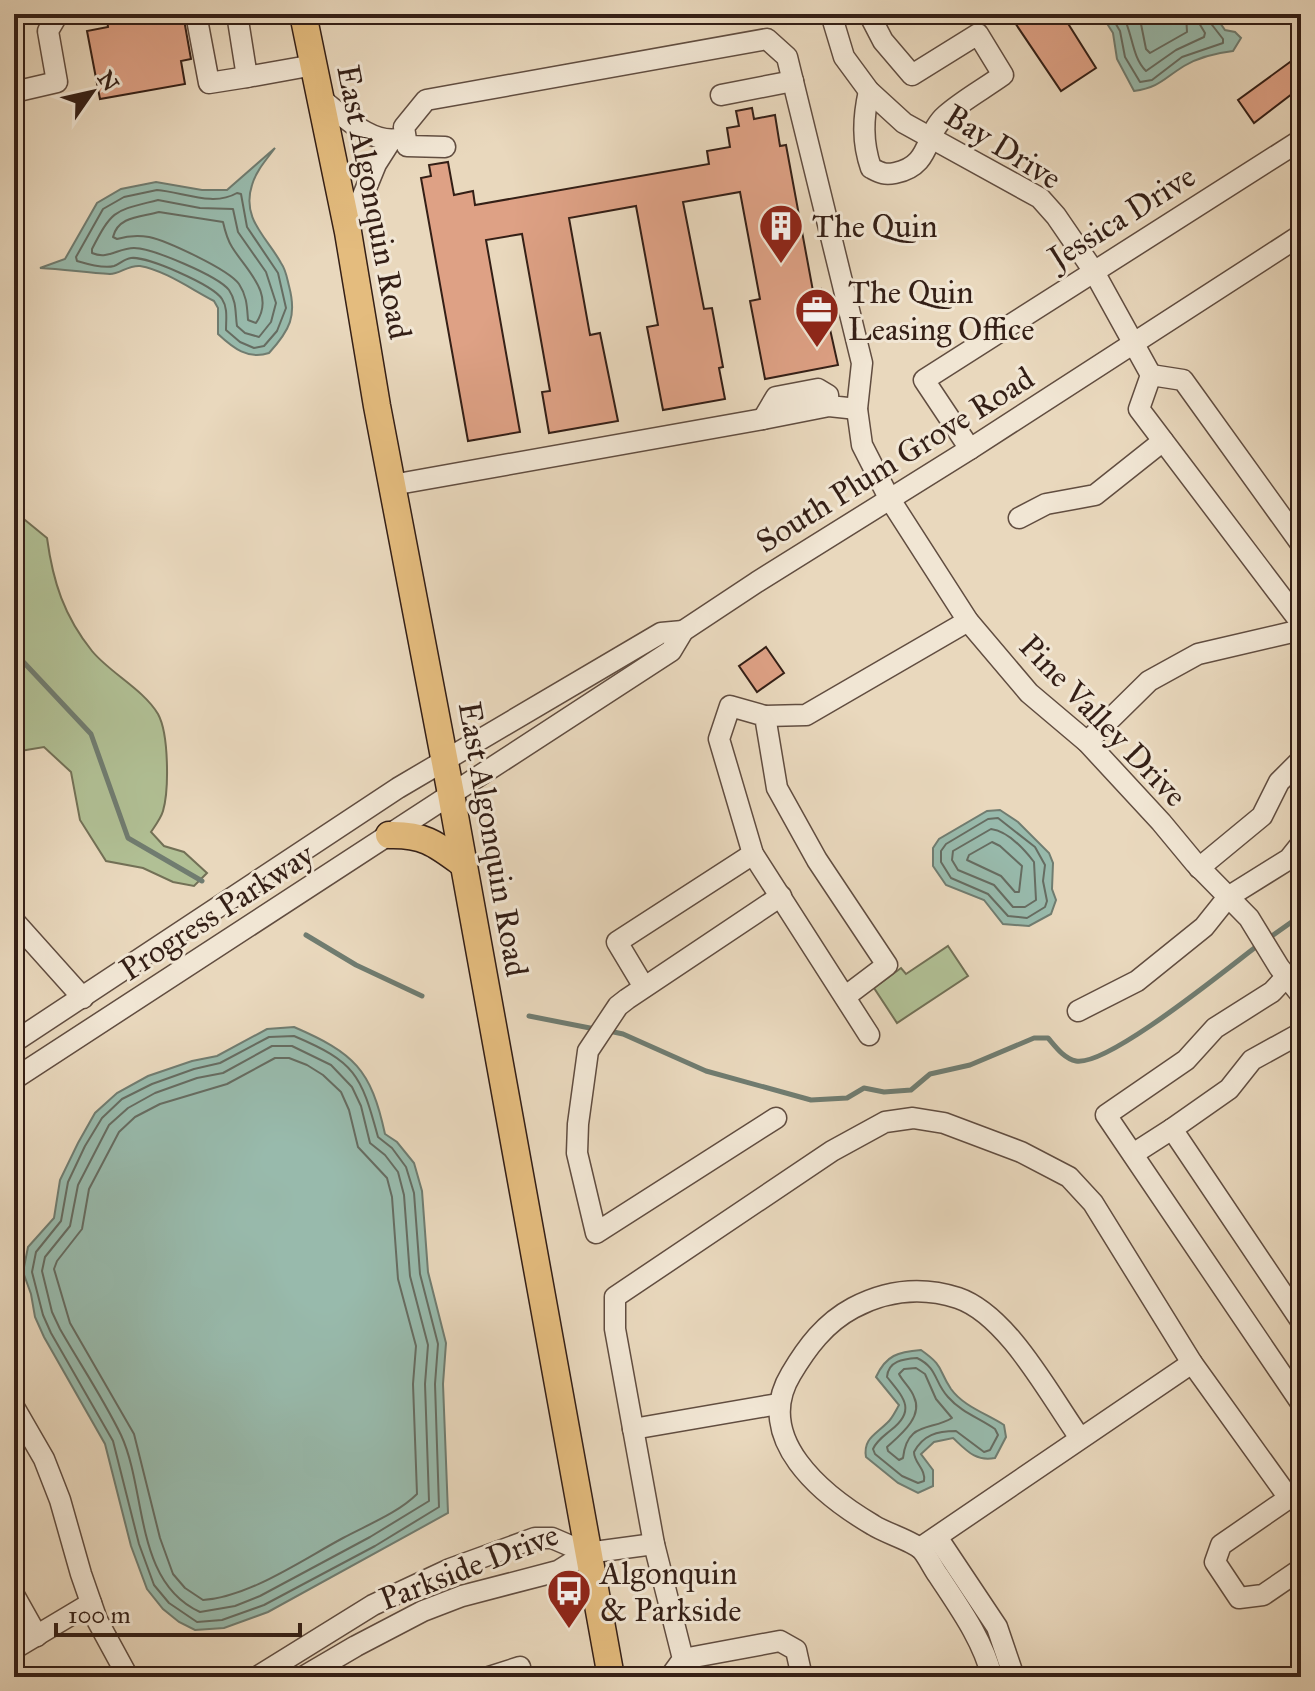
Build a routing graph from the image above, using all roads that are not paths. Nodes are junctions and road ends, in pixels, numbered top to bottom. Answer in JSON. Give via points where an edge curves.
{"nodes":[{"id":1,"x":58,"y":14,"type":"edge"},
{"id":2,"x":196,"y":14,"type":"edge"},
{"id":3,"x":237,"y":14,"type":"edge"},
{"id":4,"x":303,"y":14,"type":"edge"},
{"id":5,"x":831,"y":14,"type":"edge"},
{"id":6,"x":869,"y":14,"type":"edge"},
{"id":7,"x":314,"y":65,"type":"junction"},
{"id":8,"x":247,"y":77,"type":"junction"},
{"id":9,"x":793,"y":81,"type":"junction"},
{"id":10,"x":869,"y":91,"type":"junction"},
{"id":11,"x":14,"y":92,"type":"edge"},
{"id":12,"x":721,"y":95,"type":"dead end"},
{"id":13,"x":320,"y":98,"type":"junction"},
{"id":14,"x":933,"y":137,"type":"junction"},
{"id":15,"x":397,"y":140,"type":"junction"},
{"id":16,"x":1301,"y":140,"type":"edge"},
{"id":17,"x":445,"y":147,"type":"dead end"},
{"id":18,"x":348,"y":232,"type":"junction"},
{"id":19,"x":1301,"y":235,"type":"edge"},
{"id":20,"x":1093,"y":270,"type":"junction"},
{"id":21,"x":1132,"y":344,"type":"junction"},
{"id":22,"x":1151,"y":375,"type":"junction"},
{"id":23,"x":857,"y":409,"type":"junction"},
{"id":24,"x":1163,"y":441,"type":"junction"},
{"id":25,"x":970,"y":449,"type":"junction"},
{"id":26,"x":392,"y":485,"type":"junction"},
{"id":27,"x":889,"y":498,"type":"junction"},
{"id":28,"x":1019,"y":518,"type":"dead end"},
{"id":29,"x":1301,"y":544,"type":"edge"},
{"id":30,"x":968,"y":621,"type":"junction"},
{"id":31,"x":1301,"y":623,"type":"edge"},
{"id":32,"x":1301,"y":630,"type":"edge"},
{"id":33,"x":683,"y":631,"type":"junction"},
{"id":34,"x":765,"y":716,"type":"junction"},
{"id":35,"x":1087,"y":742,"type":"junction"},
{"id":36,"x":445,"y":760,"type":"junction"},
{"id":37,"x":1301,"y":760,"type":"edge"},
{"id":38,"x":451,"y":794,"type":"junction"},
{"id":39,"x":389,"y":835,"type":"junction"},
{"id":40,"x":1301,"y":844,"type":"edge"},
{"id":41,"x":753,"y":854,"type":"junction"},
{"id":42,"x":463,"y":864,"type":"junction"},
{"id":43,"x":1199,"y":868,"type":"junction"},
{"id":44,"x":781,"y":896,"type":"junction"},
{"id":45,"x":1228,"y":897,"type":"junction"},
{"id":46,"x":14,"y":921,"type":"edge"},
{"id":47,"x":1283,"y":972,"type":"junction"},
{"id":48,"x":644,"y":987,"type":"junction"},
{"id":49,"x":1301,"y":995,"type":"edge"},
{"id":50,"x":846,"y":996,"type":"junction"},
{"id":51,"x":83,"y":998,"type":"junction"},
{"id":52,"x":1078,"y":1011,"type":"dead end"},
{"id":53,"x":1301,"y":1033,"type":"edge"},
{"id":54,"x":869,"y":1035,"type":"dead end"},
{"id":55,"x":14,"y":1042,"type":"edge"},
{"id":56,"x":14,"y":1079,"type":"edge"},
{"id":57,"x":776,"y":1118,"type":"dead end"},
{"id":58,"x":1172,"y":1129,"type":"junction"},
{"id":59,"x":1133,"y":1154,"type":"junction"},
{"id":60,"x":1301,"y":1321,"type":"edge"},
{"id":61,"x":1192,"y":1363,"type":"junction"},
{"id":62,"x":1301,"y":1403,"type":"edge"},
{"id":63,"x":778,"y":1404,"type":"junction"},
{"id":64,"x":14,"y":1407,"type":"edge"},
{"id":65,"x":633,"y":1429,"type":"junction"},
{"id":66,"x":1080,"y":1438,"type":"junction"},
{"id":67,"x":1295,"y":1501,"type":"edge"},
{"id":68,"x":929,"y":1542,"type":"junction"},
{"id":69,"x":654,"y":1544,"type":"junction"},
{"id":70,"x":587,"y":1553,"type":"junction"},
{"id":71,"x":1301,"y":1569,"type":"edge"},
{"id":72,"x":14,"y":1595,"type":"edge"},
{"id":73,"x":91,"y":1603,"type":"junction"},
{"id":74,"x":37,"y":1636,"type":"junction"},
{"id":75,"x":14,"y":1649,"type":"edge"},
{"id":76,"x":683,"y":1659,"type":"junction"},
{"id":77,"x":520,"y":1667,"type":"dead end"},
{"id":78,"x":128,"y":1677,"type":"edge"},
{"id":79,"x":257,"y":1677,"type":"edge"},
{"id":80,"x":303,"y":1677,"type":"edge"},
{"id":81,"x":489,"y":1677,"type":"edge"},
{"id":82,"x":611,"y":1677,"type":"edge"},
{"id":83,"x":670,"y":1677,"type":"edge"},
{"id":84,"x":802,"y":1677,"type":"edge"},
{"id":85,"x":992,"y":1677,"type":"edge"},
{"id":86,"x":1014,"y":1677,"type":"edge"}],
"edges":[{"from":1,"to":11,"type":"street","via":[[48,31],[57,82]]},
{"from":2,"to":8,"type":"street","via":[[209,83]]},
{"from":3,"to":8,"type":"street"},
{"from":4,"to":7,"type":"main road","name":"East Algonquin Road"},
{"from":5,"to":10,"type":"street","name":"Bay Drive","via":[[844,57]]},
{"from":6,"to":14,"type":"street","via":[[883,41],[912,75],[978,34],[1003,75],[946,114]]},
{"from":7,"to":8,"type":"street"},
{"from":7,"to":13,"type":"main road","name":"East Algonquin Road"},
{"from":9,"to":12,"type":"street"},
{"from":9,"to":15,"type":"street","name":"Pine Valley Drive","via":[[787,57],[767,39],[426,100]]},
{"from":9,"to":23,"type":"street","name":"Pine Valley Drive","via":[[862,363]]},
{"from":10,"to":14,"type":"street","name":"Bay Drive","via":[[904,123]]},
{"from":10,"to":14,"type":"street","via":[[863,117],[871,168],[884,175],[904,171],[920,161]]},
{"from":13,"to":15,"type":"street","via":[[362,130]]},
{"from":13,"to":18,"type":"main road","name":"East Algonquin Road"},
{"from":14,"to":20,"type":"street","name":"Bay Drive","via":[[1040,198]]},
{"from":15,"to":17,"type":"street","via":[[407,146]]},
{"from":15,"to":18,"type":"street","via":[[376,164]]},
{"from":16,"to":20,"type":"street","name":"Jessica Drive"},
{"from":18,"to":26,"type":"main road","name":"East Algonquin Road"},
{"from":19,"to":21,"type":"street","name":"South Plum Grove Road"},
{"from":20,"to":21,"type":"street","name":"Bay Drive"},
{"from":20,"to":25,"type":"street","name":"Jessica Drive","via":[[924,380]]},
{"from":21,"to":22,"type":"street","name":"Bay Drive"},
{"from":21,"to":25,"type":"street","name":"South Plum Grove Road"},
{"from":22,"to":24,"type":"street","via":[[1139,409]]},
{"from":22,"to":29,"type":"street","via":[[1183,380]]},
{"from":23,"to":26,"type":"street","via":[[829,406]]},
{"from":23,"to":27,"type":"street","name":"Pine Valley Drive","via":[[862,445]]},
{"from":24,"to":28,"type":"street","via":[[1095,495],[1046,504]]},
{"from":24,"to":31,"type":"street"},
{"from":25,"to":27,"type":"street","name":"South Plum Grove Road"},
{"from":26,"to":36,"type":"main road","name":"East Algonquin Road"},
{"from":27,"to":30,"type":"street","name":"Pine Valley Drive"},
{"from":27,"to":33,"type":"street","name":"South Plum Grove Road"},
{"from":30,"to":34,"type":"street","via":[[806,715]]},
{"from":30,"to":35,"type":"street","name":"Pine Valley Drive","via":[[1029,693]]},
{"from":32,"to":35,"type":"street","via":[[1198,654],[1149,681]]},
{"from":33,"to":36,"type":"street","name":"South Plum Grove Road","via":[[661,633]]},
{"from":33,"to":38,"type":"street","name":"South Plum Grove Road","via":[[671,651]]},
{"from":34,"to":41,"type":"street","via":[[730,706],[719,739]]},
{"from":34,"to":50,"type":"street","via":[[777,788],[817,860],[887,965]]},
{"from":35,"to":43,"type":"street","name":"Pine Valley Drive"},
{"from":36,"to":38,"type":"main road","name":"East Algonquin Road"},
{"from":36,"to":51,"type":"street","name":"Progress Parkway"},
{"from":37,"to":43,"type":"street","via":[[1279,782],[1262,816]]},
{"from":38,"to":39,"type":"street","name":"Progress Parkway"},
{"from":38,"to":42,"type":"main road","name":"East Algonquin Road"},
{"from":39,"to":42,"type":"main road","via":[[431,840]]},
{"from":39,"to":56,"type":"street","name":"Progress Parkway"},
{"from":40,"to":45,"type":"street","via":[[1289,859]]},
{"from":41,"to":44,"type":"street"},
{"from":41,"to":48,"type":"street","via":[[617,942]]},
{"from":42,"to":70,"type":"main road","name":"East Algonquin Road"},
{"from":43,"to":45,"type":"street","name":"Pine Valley Drive"},
{"from":44,"to":48,"type":"street"},
{"from":44,"to":50,"type":"street"},
{"from":45,"to":47,"type":"street","name":"Pine Valley Drive","via":[[1249,918]]},
{"from":45,"to":52,"type":"street","via":[[1204,927],[1137,981]]},
{"from":46,"to":51,"type":"street"},
{"from":47,"to":49,"type":"street","name":"Pine Valley Drive"},
{"from":47,"to":59,"type":"street","via":[[1272,992],[1215,1028],[1186,1060],[1106,1115]]},
{"from":48,"to":57,"type":"street","via":[[618,1006],[588,1051],[577,1153],[596,1233]]},
{"from":50,"to":54,"type":"street"},
{"from":51,"to":55,"type":"street","name":"Progress Parkway"},
{"from":53,"to":58,"type":"street","via":[[1252,1060],[1229,1089]]},
{"from":58,"to":59,"type":"street"},
{"from":58,"to":60,"type":"street"},
{"from":59,"to":62,"type":"street"},
{"from":61,"to":65,"type":"street","via":[[1093,1203],[1069,1177],[1021,1152],[944,1123],[913,1118],[885,1122],[832,1151],[615,1297],[615,1329]]},
{"from":61,"to":66,"type":"street"},
{"from":61,"to":67,"type":"street"},
{"from":63,"to":65,"type":"street"},
{"from":63,"to":66,"type":"street","via":[[807,1348],[844,1313],[874,1297],[920,1290],[957,1298],[992,1318]]},
{"from":63,"to":68,"type":"street","via":[[789,1447],[811,1478],[873,1525]]},
{"from":64,"to":73,"type":"street","via":[[44,1459]]},
{"from":65,"to":69,"type":"street"},
{"from":66,"to":68,"type":"street"},
{"from":67,"to":71,"type":"street","via":[[1221,1545],[1215,1562],[1239,1598],[1263,1595]]},
{"from":68,"to":85,"type":"street"},
{"from":68,"to":86,"type":"street","via":[[997,1627]]},
{"from":69,"to":70,"type":"street"},
{"from":69,"to":76,"type":"street"},
{"from":70,"to":79,"type":"street","name":"Parkside Drive","via":[[552,1538],[535,1538],[450,1569],[373,1605]]},
{"from":70,"to":80,"type":"street","name":"Parkside Drive","via":[[558,1571],[423,1611]]},
{"from":70,"to":82,"type":"main road","name":"East Algonquin Road"},
{"from":72,"to":74,"type":"street"},
{"from":73,"to":74,"type":"street"},
{"from":73,"to":78,"type":"street"},
{"from":74,"to":75,"type":"street"},
{"from":76,"to":83,"type":"street"},
{"from":76,"to":84,"type":"street","via":[[780,1641],[796,1650]]},
{"from":77,"to":81,"type":"street"}]}
